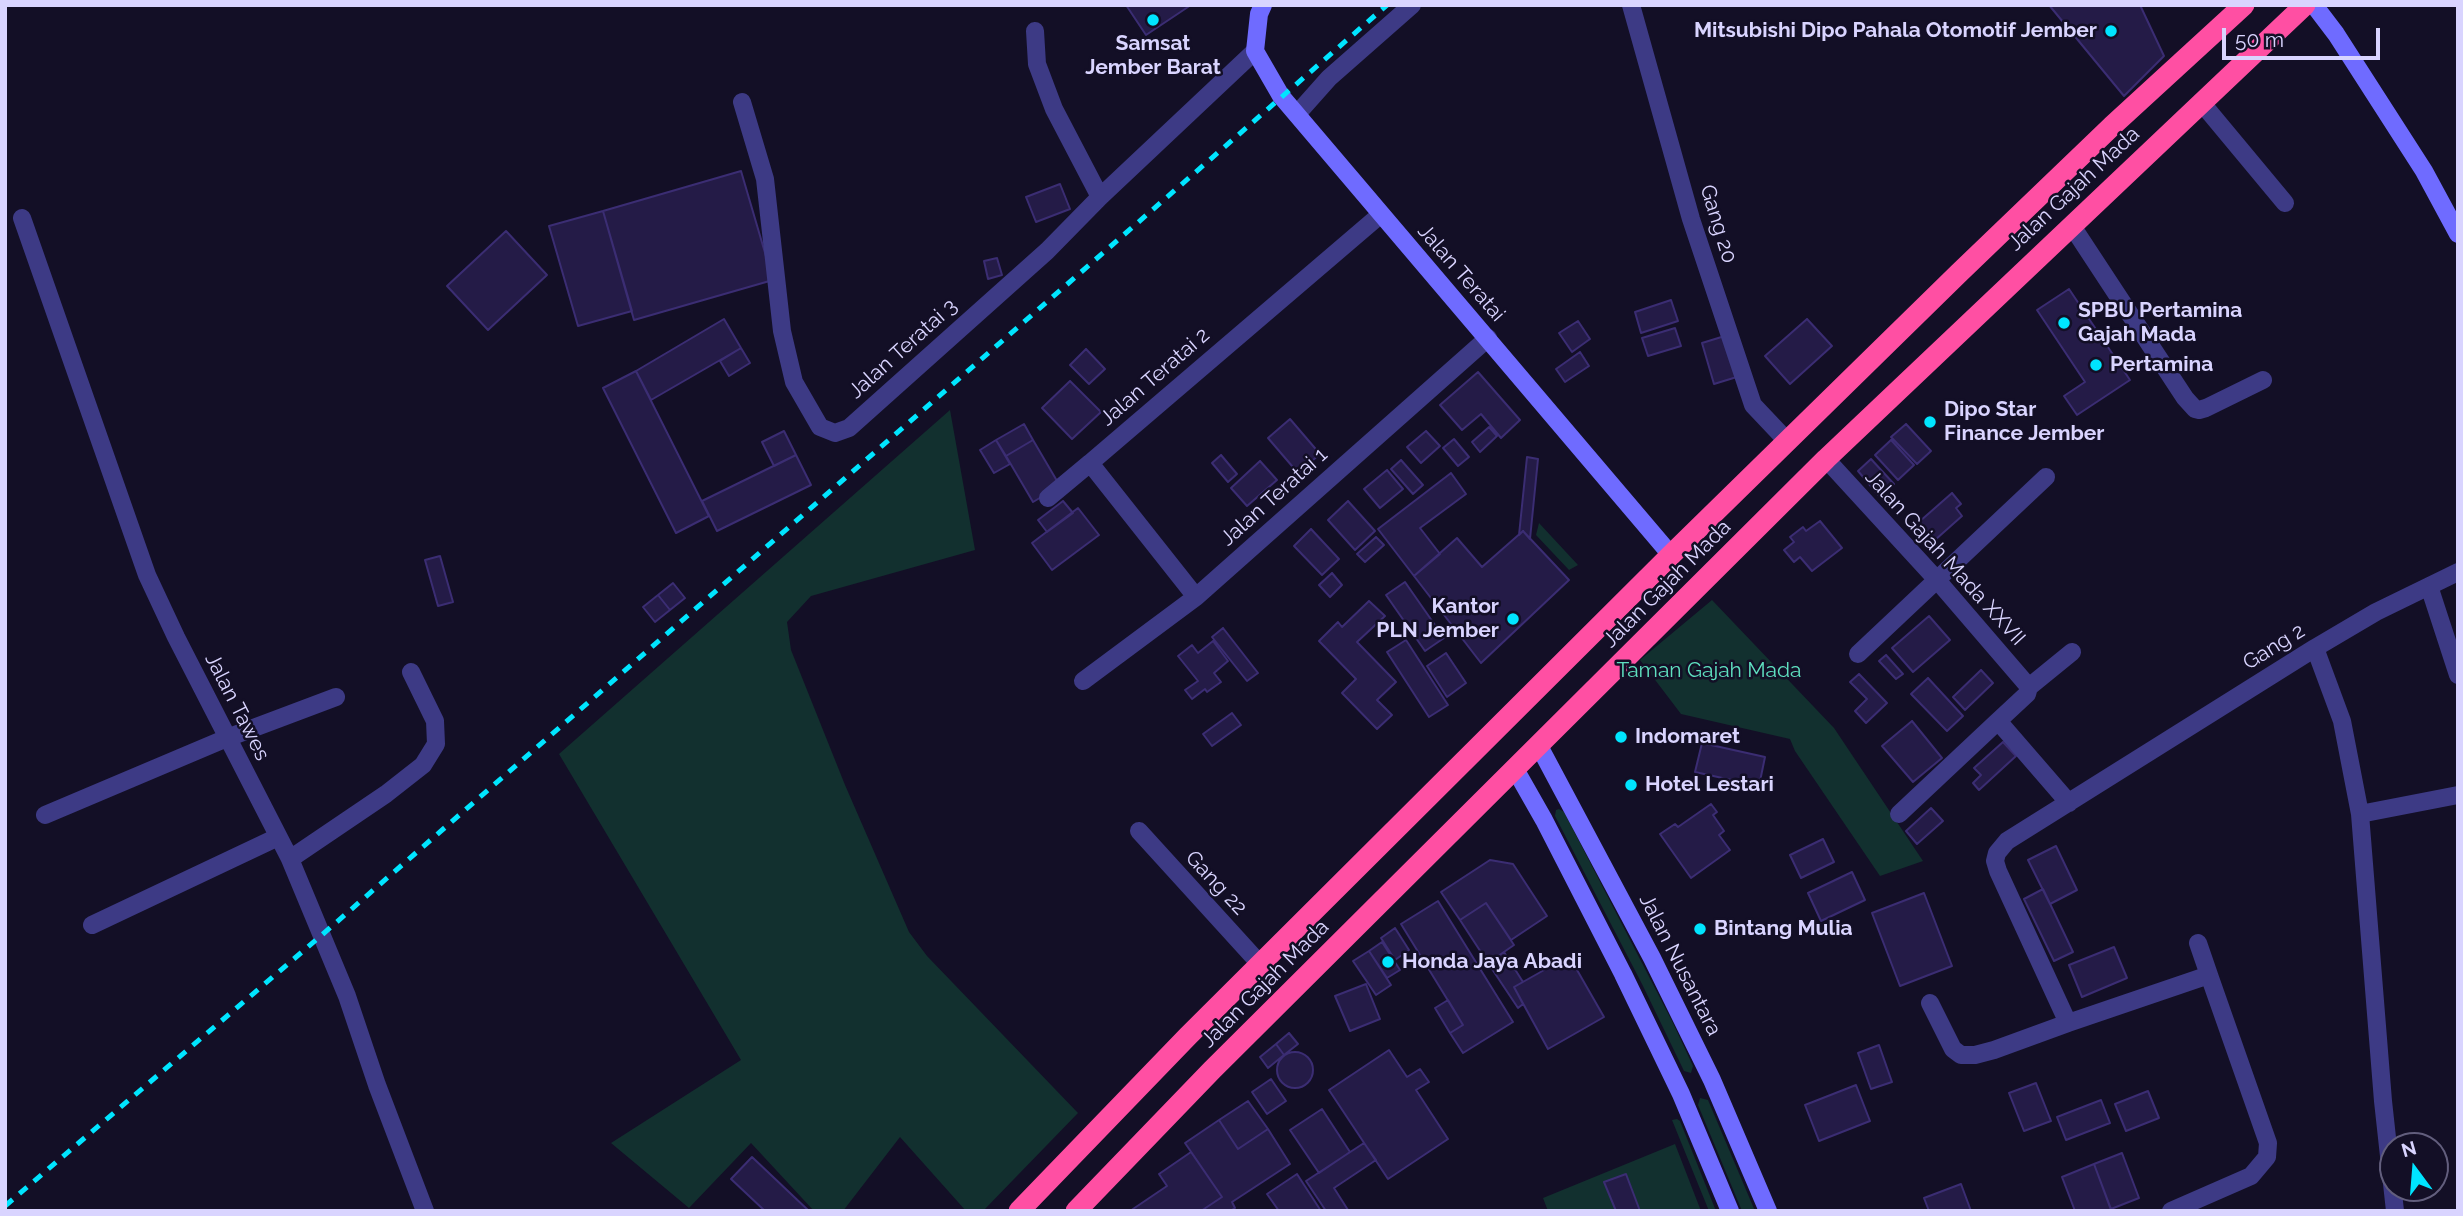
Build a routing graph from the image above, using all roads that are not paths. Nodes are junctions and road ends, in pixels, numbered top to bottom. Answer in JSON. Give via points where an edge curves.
{"nodes":[{"id":1,"x":1264,"y":5,"type":"edge"},
{"id":2,"x":1412,"y":5,"type":"edge"},
{"id":3,"x":1631,"y":5,"type":"edge"},
{"id":4,"x":2244,"y":5,"type":"edge"},
{"id":5,"x":2305,"y":5,"type":"edge"},
{"id":6,"x":2314,"y":5,"type":"edge"},
{"id":7,"x":1035,"y":31,"type":"dead end"},
{"id":8,"x":1255,"y":51,"type":"junction"},
{"id":9,"x":742,"y":102,"type":"dead end"},
{"id":10,"x":2202,"y":102,"type":"junction"},
{"id":11,"x":1297,"y":114,"type":"junction"},
{"id":12,"x":1100,"y":197,"type":"junction"},
{"id":13,"x":2285,"y":203,"type":"dead end"},
{"id":14,"x":1380,"y":215,"type":"junction"},
{"id":15,"x":22,"y":218,"type":"dead end"},
{"id":16,"x":2072,"y":226,"type":"junction"},
{"id":17,"x":2458,"y":234,"type":"edge"},
{"id":18,"x":1488,"y":338,"type":"junction"},
{"id":19,"x":2263,"y":380,"type":"dead end"},
{"id":20,"x":1788,"y":442,"type":"junction"},
{"id":21,"x":1826,"y":459,"type":"junction"},
{"id":22,"x":1090,"y":463,"type":"junction"},
{"id":23,"x":2046,"y":477,"type":"dead end"},
{"id":24,"x":1048,"y":498,"type":"dead end"},
{"id":25,"x":1671,"y":555,"type":"junction"},
{"id":26,"x":2458,"y":572,"type":"edge"},
{"id":27,"x":1937,"y":580,"type":"junction"},
{"id":28,"x":2429,"y":586,"type":"junction"},
{"id":29,"x":1196,"y":597,"type":"junction"},
{"id":30,"x":2315,"y":648,"type":"junction"},
{"id":31,"x":2072,"y":652,"type":"dead end"},
{"id":32,"x":1858,"y":654,"type":"dead end"},
{"id":33,"x":411,"y":672,"type":"dead end"},
{"id":34,"x":2458,"y":675,"type":"edge"},
{"id":35,"x":1083,"y":681,"type":"dead end"},
{"id":36,"x":2029,"y":687,"type":"junction"},
{"id":37,"x":336,"y":696,"type":"dead end"},
{"id":38,"x":1998,"y":721,"type":"junction"},
{"id":39,"x":227,"y":738,"type":"junction"},
{"id":40,"x":1539,"y":746,"type":"junction"},
{"id":41,"x":1515,"y":769,"type":"junction"},
{"id":42,"x":2458,"y":795,"type":"edge"},
{"id":43,"x":2069,"y":803,"type":"junction"},
{"id":44,"x":1899,"y":814,"type":"dead end"},
{"id":45,"x":2360,"y":814,"type":"junction"},
{"id":46,"x":45,"y":815,"type":"dead end"},
{"id":47,"x":1139,"y":831,"type":"dead end"},
{"id":48,"x":278,"y":837,"type":"junction"},
{"id":49,"x":290,"y":859,"type":"junction"},
{"id":50,"x":92,"y":925,"type":"dead end"},
{"id":51,"x":2197,"y":943,"type":"dead end"},
{"id":52,"x":1260,"y":964,"type":"junction"},
{"id":53,"x":2209,"y":975,"type":"junction"},
{"id":54,"x":1930,"y":1003,"type":"dead end"},
{"id":55,"x":2068,"y":1023,"type":"junction"},
{"id":56,"x":425,"y":1211,"type":"edge"},
{"id":57,"x":1018,"y":1211,"type":"edge"},
{"id":58,"x":1076,"y":1211,"type":"edge"},
{"id":59,"x":1730,"y":1211,"type":"edge"},
{"id":60,"x":1768,"y":1211,"type":"edge"},
{"id":61,"x":2171,"y":1211,"type":"edge"},
{"id":62,"x":2395,"y":1211,"type":"edge"}],
"edges":[{"from":1,"to":8,"type":"street"},
{"from":2,"to":11,"type":"street","via":[[1329,78]]},
{"from":3,"to":20,"type":"street","name":"Gang 20","via":[[1691,219],[1753,405]]},
{"from":4,"to":20,"type":"highway","name":"Jalan Gajah Mada","via":[[2102,135]]},
{"from":5,"to":10,"type":"highway","name":"Jalan Gajah Mada"},
{"from":6,"to":17,"type":"street","via":[[2424,172]]},
{"from":7,"to":12,"type":"street","via":[[1037,64],[1054,108]]},
{"from":8,"to":11,"type":"street","name":"Jalan Teratai"},
{"from":8,"to":12,"type":"street","name":"Jalan Teratai 3"},
{"from":9,"to":12,"type":"street","name":"Jalan Teratai 3","via":[[765,179],[782,331],[794,382],[826,431],[849,428],[1047,251]]},
{"from":10,"to":13,"type":"street"},
{"from":10,"to":16,"type":"highway","name":"Jalan Gajah Mada"},
{"from":11,"to":14,"type":"street","name":"Jalan Teratai"},
{"from":14,"to":18,"type":"street","name":"Jalan Teratai"},
{"from":14,"to":22,"type":"street","name":"Jalan Teratai 2"},
{"from":15,"to":39,"type":"street","name":"Jalan Tawes","via":[[147,575]]},
{"from":16,"to":19,"type":"street","via":[[2194,408],[2206,408]]},
{"from":16,"to":21,"type":"highway","name":"Jalan Gajah Mada"},
{"from":18,"to":25,"type":"street","name":"Jalan Teratai"},
{"from":18,"to":29,"type":"street","name":"Jalan Teratai 1"},
{"from":20,"to":25,"type":"highway","name":"Jalan Gajah Mada"},
{"from":21,"to":27,"type":"street","name":"Jalan Gajah Mada XXVII"},
{"from":21,"to":40,"type":"highway","name":"Jalan Gajah Mada"},
{"from":22,"to":24,"type":"street","name":"Jalan Teratai 2"},
{"from":22,"to":29,"type":"street"},
{"from":23,"to":27,"type":"street"},
{"from":25,"to":52,"type":"highway","name":"Jalan Gajah Mada"},
{"from":26,"to":28,"type":"street","name":"Gang 2"},
{"from":27,"to":32,"type":"street"},
{"from":27,"to":36,"type":"street","name":"Jalan Gajah Mada XXVII"},
{"from":28,"to":30,"type":"street","name":"Gang 2"},
{"from":28,"to":34,"type":"street"},
{"from":29,"to":35,"type":"street","name":"Jalan Teratai 1"},
{"from":30,"to":43,"type":"street","name":"Gang 2"},
{"from":30,"to":45,"type":"street","via":[[2342,721]]},
{"from":31,"to":36,"type":"street"},
{"from":33,"to":49,"type":"street","via":[[435,721],[436,744],[424,765]]},
{"from":36,"to":38,"type":"street"},
{"from":37,"to":39,"type":"street"},
{"from":38,"to":43,"type":"street"},
{"from":38,"to":44,"type":"street"},
{"from":39,"to":46,"type":"street"},
{"from":39,"to":48,"type":"street","name":"Jalan Tawes"},
{"from":40,"to":41,"type":"highway","name":"Jalan Gajah Mada"},
{"from":40,"to":60,"type":"street","name":"Jalan Nusantara","via":[[1653,958]]},
{"from":41,"to":58,"type":"highway","name":"Jalan Gajah Mada"},
{"from":41,"to":59,"type":"street","via":[[1629,986]]},
{"from":42,"to":45,"type":"street"},
{"from":43,"to":55,"type":"street","name":"Gang 2","via":[[2007,841],[1995,861]]},
{"from":45,"to":62,"type":"street"},
{"from":47,"to":52,"type":"street","name":"Gang 22"},
{"from":48,"to":49,"type":"street","name":"Jalan Tawes"},
{"from":48,"to":50,"type":"street"},
{"from":49,"to":56,"type":"street","name":"Jalan Tawes","via":[[347,996]]},
{"from":51,"to":53,"type":"street"},
{"from":52,"to":57,"type":"highway","name":"Jalan Gajah Mada"},
{"from":53,"to":55,"type":"street"},
{"from":53,"to":61,"type":"street","via":[[2268,1143],[2267,1157],[2252,1176]]},
{"from":54,"to":55,"type":"street","via":[[1953,1049],[1961,1055],[1994,1051]]}]}
